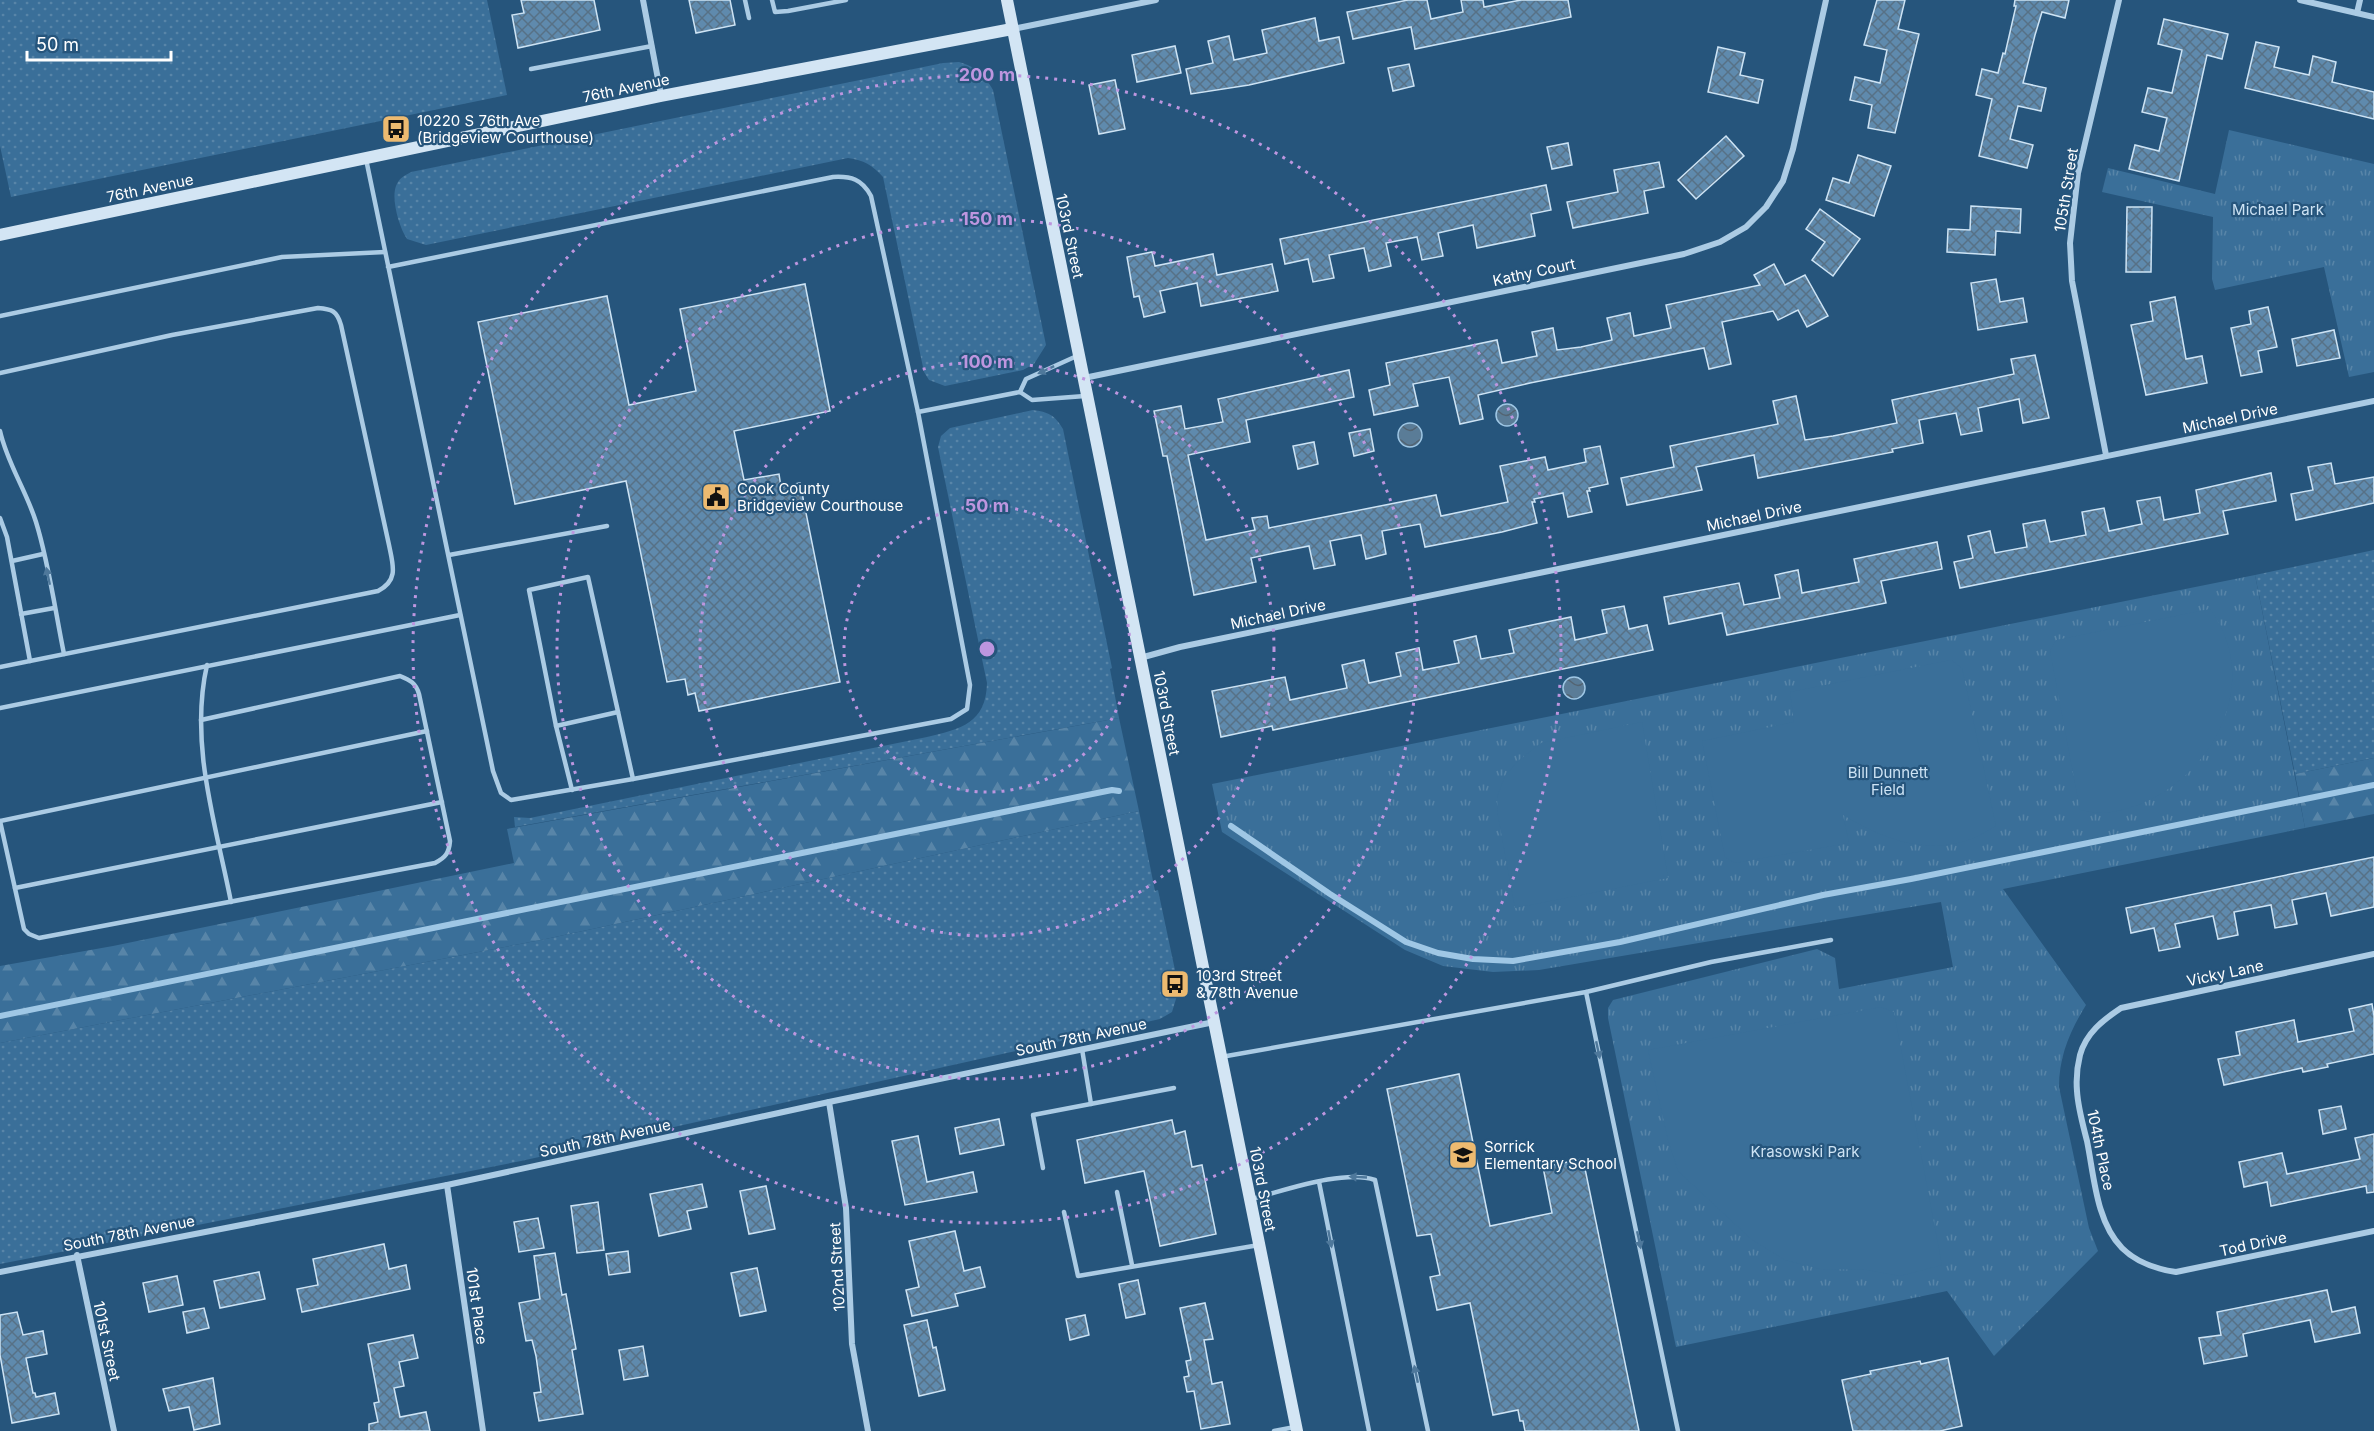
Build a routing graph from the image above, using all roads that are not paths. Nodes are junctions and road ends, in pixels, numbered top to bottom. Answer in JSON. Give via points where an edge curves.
{"nodes":[{"id":1,"x":643,"y":0,"type":"edge"},
{"id":2,"x":745,"y":0,"type":"edge"},
{"id":3,"x":772,"y":0,"type":"edge"},
{"id":4,"x":846,"y":0,"type":"edge"},
{"id":5,"x":1007,"y":0,"type":"edge"},
{"id":6,"x":1156,"y":0,"type":"edge"},
{"id":7,"x":1826,"y":0,"type":"edge"},
{"id":8,"x":2119,"y":0,"type":"edge"},
{"id":9,"x":2300,"y":0,"type":"edge"},
{"id":10,"x":2360,"y":0,"type":"edge"},
{"id":11,"x":2357,"y":13,"type":"junction"},
{"id":12,"x":2374,"y":17,"type":"edge"},
{"id":13,"x":749,"y":18,"type":"dead end"},
{"id":14,"x":1012,"y":29,"type":"junction"},
{"id":15,"x":652,"y":46,"type":"junction"},
{"id":16,"x":531,"y":69,"type":"dead end"},
{"id":17,"x":662,"y":96,"type":"junction"},
{"id":18,"x":365,"y":158,"type":"junction"},
{"id":19,"x":0,"y":234,"type":"edge"},
{"id":20,"x":385,"y":252,"type":"junction"},
{"id":21,"x":388,"y":267,"type":"junction"},
{"id":22,"x":0,"y":316,"type":"edge"},
{"id":23,"x":1079,"y":355,"type":"junction"},
{"id":24,"x":0,"y":373,"type":"edge"},
{"id":25,"x":1083,"y":378,"type":"junction"},
{"id":26,"x":1020,"y":392,"type":"junction"},
{"id":27,"x":1087,"y":396,"type":"junction"},
{"id":28,"x":2374,"y":401,"type":"edge"},
{"id":29,"x":918,"y":412,"type":"junction"},
{"id":30,"x":0,"y":431,"type":"edge"},
{"id":31,"x":2106,"y":455,"type":"junction"},
{"id":32,"x":0,"y":518,"type":"edge"},
{"id":33,"x":607,"y":526,"type":"dead end"},
{"id":34,"x":43,"y":554,"type":"junction"},
{"id":35,"x":449,"y":555,"type":"junction"},
{"id":36,"x":12,"y":561,"type":"junction"},
{"id":37,"x":54,"y":608,"type":"junction"},
{"id":38,"x":21,"y":614,"type":"junction"},
{"id":39,"x":460,"y":615,"type":"junction"},
{"id":40,"x":64,"y":654,"type":"junction"},
{"id":41,"x":1140,"y":658,"type":"junction"},
{"id":42,"x":30,"y":661,"type":"junction"},
{"id":43,"x":207,"y":665,"type":"junction"},
{"id":44,"x":0,"y":667,"type":"edge"},
{"id":45,"x":0,"y":708,"type":"edge"},
{"id":46,"x":618,"y":712,"type":"junction"},
{"id":47,"x":201,"y":720,"type":"junction"},
{"id":48,"x":556,"y":726,"type":"junction"},
{"id":49,"x":427,"y":731,"type":"junction"},
{"id":50,"x":206,"y":777,"type":"junction"},
{"id":51,"x":633,"y":779,"type":"junction"},
{"id":52,"x":572,"y":790,"type":"junction"},
{"id":53,"x":442,"y":802,"type":"junction"},
{"id":54,"x":0,"y":821,"type":"edge"},
{"id":55,"x":220,"y":847,"type":"junction"},
{"id":56,"x":15,"y":888,"type":"junction"},
{"id":57,"x":231,"y":902,"type":"junction"},
{"id":58,"x":1831,"y":940,"type":"dead end"},
{"id":59,"x":2374,"y":954,"type":"edge"},
{"id":60,"x":1586,"y":992,"type":"junction"},
{"id":61,"x":1214,"y":1022,"type":"junction"},
{"id":62,"x":2090,"y":1034,"type":"joint"},
{"id":63,"x":1082,"y":1049,"type":"junction"},
{"id":64,"x":1221,"y":1057,"type":"junction"},
{"id":65,"x":1174,"y":1088,"type":"dead end"},
{"id":66,"x":829,"y":1102,"type":"junction"},
{"id":67,"x":1091,"y":1104,"type":"junction"},
{"id":68,"x":1043,"y":1168,"type":"dead end"},
{"id":69,"x":1319,"y":1182,"type":"junction"},
{"id":70,"x":447,"y":1185,"type":"junction"},
{"id":71,"x":1117,"y":1192,"type":"dead end"},
{"id":72,"x":1250,"y":1199,"type":"junction"},
{"id":73,"x":1064,"y":1212,"type":"dead end"},
{"id":74,"x":2374,"y":1231,"type":"edge"},
{"id":75,"x":1259,"y":1245,"type":"junction"},
{"id":76,"x":77,"y":1255,"type":"junction"},
{"id":77,"x":2138,"y":1260,"type":"joint"},
{"id":78,"x":1132,"y":1265,"type":"junction"},
{"id":79,"x":0,"y":1272,"type":"edge"},
{"id":80,"x":1297,"y":1429,"type":"edge"},
{"id":81,"x":114,"y":1431,"type":"edge"},
{"id":82,"x":483,"y":1431,"type":"edge"},
{"id":83,"x":868,"y":1431,"type":"edge"},
{"id":84,"x":1274,"y":1431,"type":"edge"},
{"id":85,"x":1369,"y":1431,"type":"edge"},
{"id":86,"x":1428,"y":1431,"type":"edge"},
{"id":87,"x":1678,"y":1431,"type":"edge"}],
"edges":[{"from":1,"to":15,"type":"street"},
{"from":2,"to":13,"type":"lane"},
{"from":3,"to":4,"type":"lane","via":[[775,12]]},
{"from":5,"to":14,"type":"street","name":"103rd Street"},
{"from":6,"to":14,"type":"street"},
{"from":7,"to":25,"type":"street","name":"Kathy Court","via":[[1783,181],[1753,220],[1720,242],[1684,254]]},
{"from":8,"to":31,"type":"street","name":"105th Street","via":[[2078,173],[2070,243],[2072,281]]},
{"from":9,"to":11,"type":"street"},
{"from":10,"to":11,"type":"street"},
{"from":11,"to":12,"type":"street"},
{"from":14,"to":17,"type":"street","name":"76th Avenue"},
{"from":14,"to":23,"type":"street","name":"103rd Street"},
{"from":15,"to":16,"type":"lane"},
{"from":15,"to":17,"type":"street"},
{"from":17,"to":18,"type":"street","name":"76th Avenue"},
{"from":18,"to":19,"type":"street","name":"76th Avenue"},
{"from":18,"to":20,"type":"lane"},
{"from":20,"to":21,"type":"lane"},
{"from":20,"to":22,"type":"lane","via":[[282,257]]},
{"from":21,"to":29,"type":"lane","via":[[851,176],[865,185],[871,196]]},
{"from":21,"to":35,"type":"lane"},
{"from":23,"to":25,"type":"street","name":"103rd Street"},
{"from":23,"to":26,"type":"lane","one_way":true,"via":[[1026,379]]},
{"from":24,"to":40,"type":"lane","via":[[318,308],[331,309],[342,325],[392,560],[393,574],[388,586]]},
{"from":25,"to":27,"type":"street","name":"103rd Street"},
{"from":26,"to":27,"type":"lane","via":[[1032,400]]},
{"from":26,"to":29,"type":"lane"},
{"from":27,"to":41,"type":"street","name":"103rd Street"},
{"from":28,"to":31,"type":"street","name":"Michael Drive"},
{"from":29,"to":51,"type":"lane","via":[[970,685],[967,709],[951,719]]},
{"from":30,"to":34,"type":"lane","via":[[10,464],[25,489]]},
{"from":31,"to":41,"type":"street","name":"Michael Drive"},
{"from":32,"to":36,"type":"lane"},
{"from":33,"to":35,"type":"lane"},
{"from":34,"to":36,"type":"lane"},
{"from":37,"to":34,"type":"lane","one_way":true},
{"from":35,"to":39,"type":"lane"},
{"from":36,"to":38,"type":"lane"},
{"from":37,"to":38,"type":"lane"},
{"from":37,"to":40,"type":"lane"},
{"from":38,"to":42,"type":"lane"},
{"from":39,"to":43,"type":"lane"},
{"from":39,"to":52,"type":"lane","via":[[501,793],[511,800]]},
{"from":40,"to":42,"type":"lane"},
{"from":41,"to":61,"type":"street","name":"103rd Street"},
{"from":42,"to":44,"type":"lane"},
{"from":43,"to":45,"type":"lane"},
{"from":43,"to":47,"type":"lane"},
{"from":46,"to":48,"type":"lane"},
{"from":46,"to":48,"type":"lane","via":[[588,577],[529,590]]},
{"from":46,"to":51,"type":"lane"},
{"from":47,"to":49,"type":"lane","via":[[399,676],[417,685]]},
{"from":47,"to":50,"type":"lane"},
{"from":48,"to":52,"type":"lane"},
{"from":49,"to":50,"type":"lane"},
{"from":49,"to":53,"type":"lane"},
{"from":50,"to":54,"type":"lane"},
{"from":50,"to":55,"type":"lane"},
{"from":51,"to":52,"type":"lane"},
{"from":53,"to":55,"type":"lane"},
{"from":53,"to":57,"type":"lane","via":[[449,852],[435,863]]},
{"from":54,"to":56,"type":"lane"},
{"from":55,"to":56,"type":"lane"},
{"from":55,"to":57,"type":"lane"},
{"from":56,"to":57,"type":"lane","via":[[24,928],[39,938]]},
{"from":58,"to":60,"type":"lane"},
{"from":59,"to":62,"type":"street","name":"Vicky Lane","via":[[2140,1002],[2121,1008]]},
{"from":60,"to":64,"type":"lane"},
{"from":60,"to":87,"type":"lane","one_way":true},
{"from":61,"to":63,"type":"street","name":"South 78th Avenue"},
{"from":61,"to":64,"type":"street","name":"103rd Street"},
{"from":62,"to":77,"type":"street","name":"104th Place","via":[[2076,1071],[2077,1093],[2100,1206],[2109,1231]]},
{"from":63,"to":66,"type":"street","name":"South 78th Avenue"},
{"from":63,"to":67,"type":"lane"},
{"from":64,"to":72,"type":"street","name":"103rd Street"},
{"from":65,"to":67,"type":"lane"},
{"from":66,"to":70,"type":"street","name":"South 78th Avenue"},
{"from":66,"to":83,"type":"street","name":"102nd Street","via":[[846,1208],[852,1344]]},
{"from":67,"to":68,"type":"lane","via":[[1033,1115]]},
{"from":69,"to":72,"type":"lane"},
{"from":69,"to":85,"type":"lane","one_way":true},
{"from":86,"to":69,"type":"lane","one_way":true,"via":[[1375,1180],[1362,1176]]},
{"from":70,"to":76,"type":"street","name":"South 78th Avenue"},
{"from":70,"to":82,"type":"street","name":"101st Place"},
{"from":71,"to":78,"type":"lane"},
{"from":72,"to":75,"type":"street","name":"103rd Street"},
{"from":73,"to":78,"type":"lane","via":[[1078,1276]]},
{"from":74,"to":77,"type":"street","name":"Tod Drive","via":[[2176,1272],[2156,1269]]},
{"from":75,"to":78,"type":"lane"},
{"from":75,"to":80,"type":"street","name":"103rd Street"},
{"from":76,"to":79,"type":"street","name":"South 78th Avenue"},
{"from":76,"to":81,"type":"street","name":"101st Street"},
{"from":80,"to":84,"type":"lane"}]}
